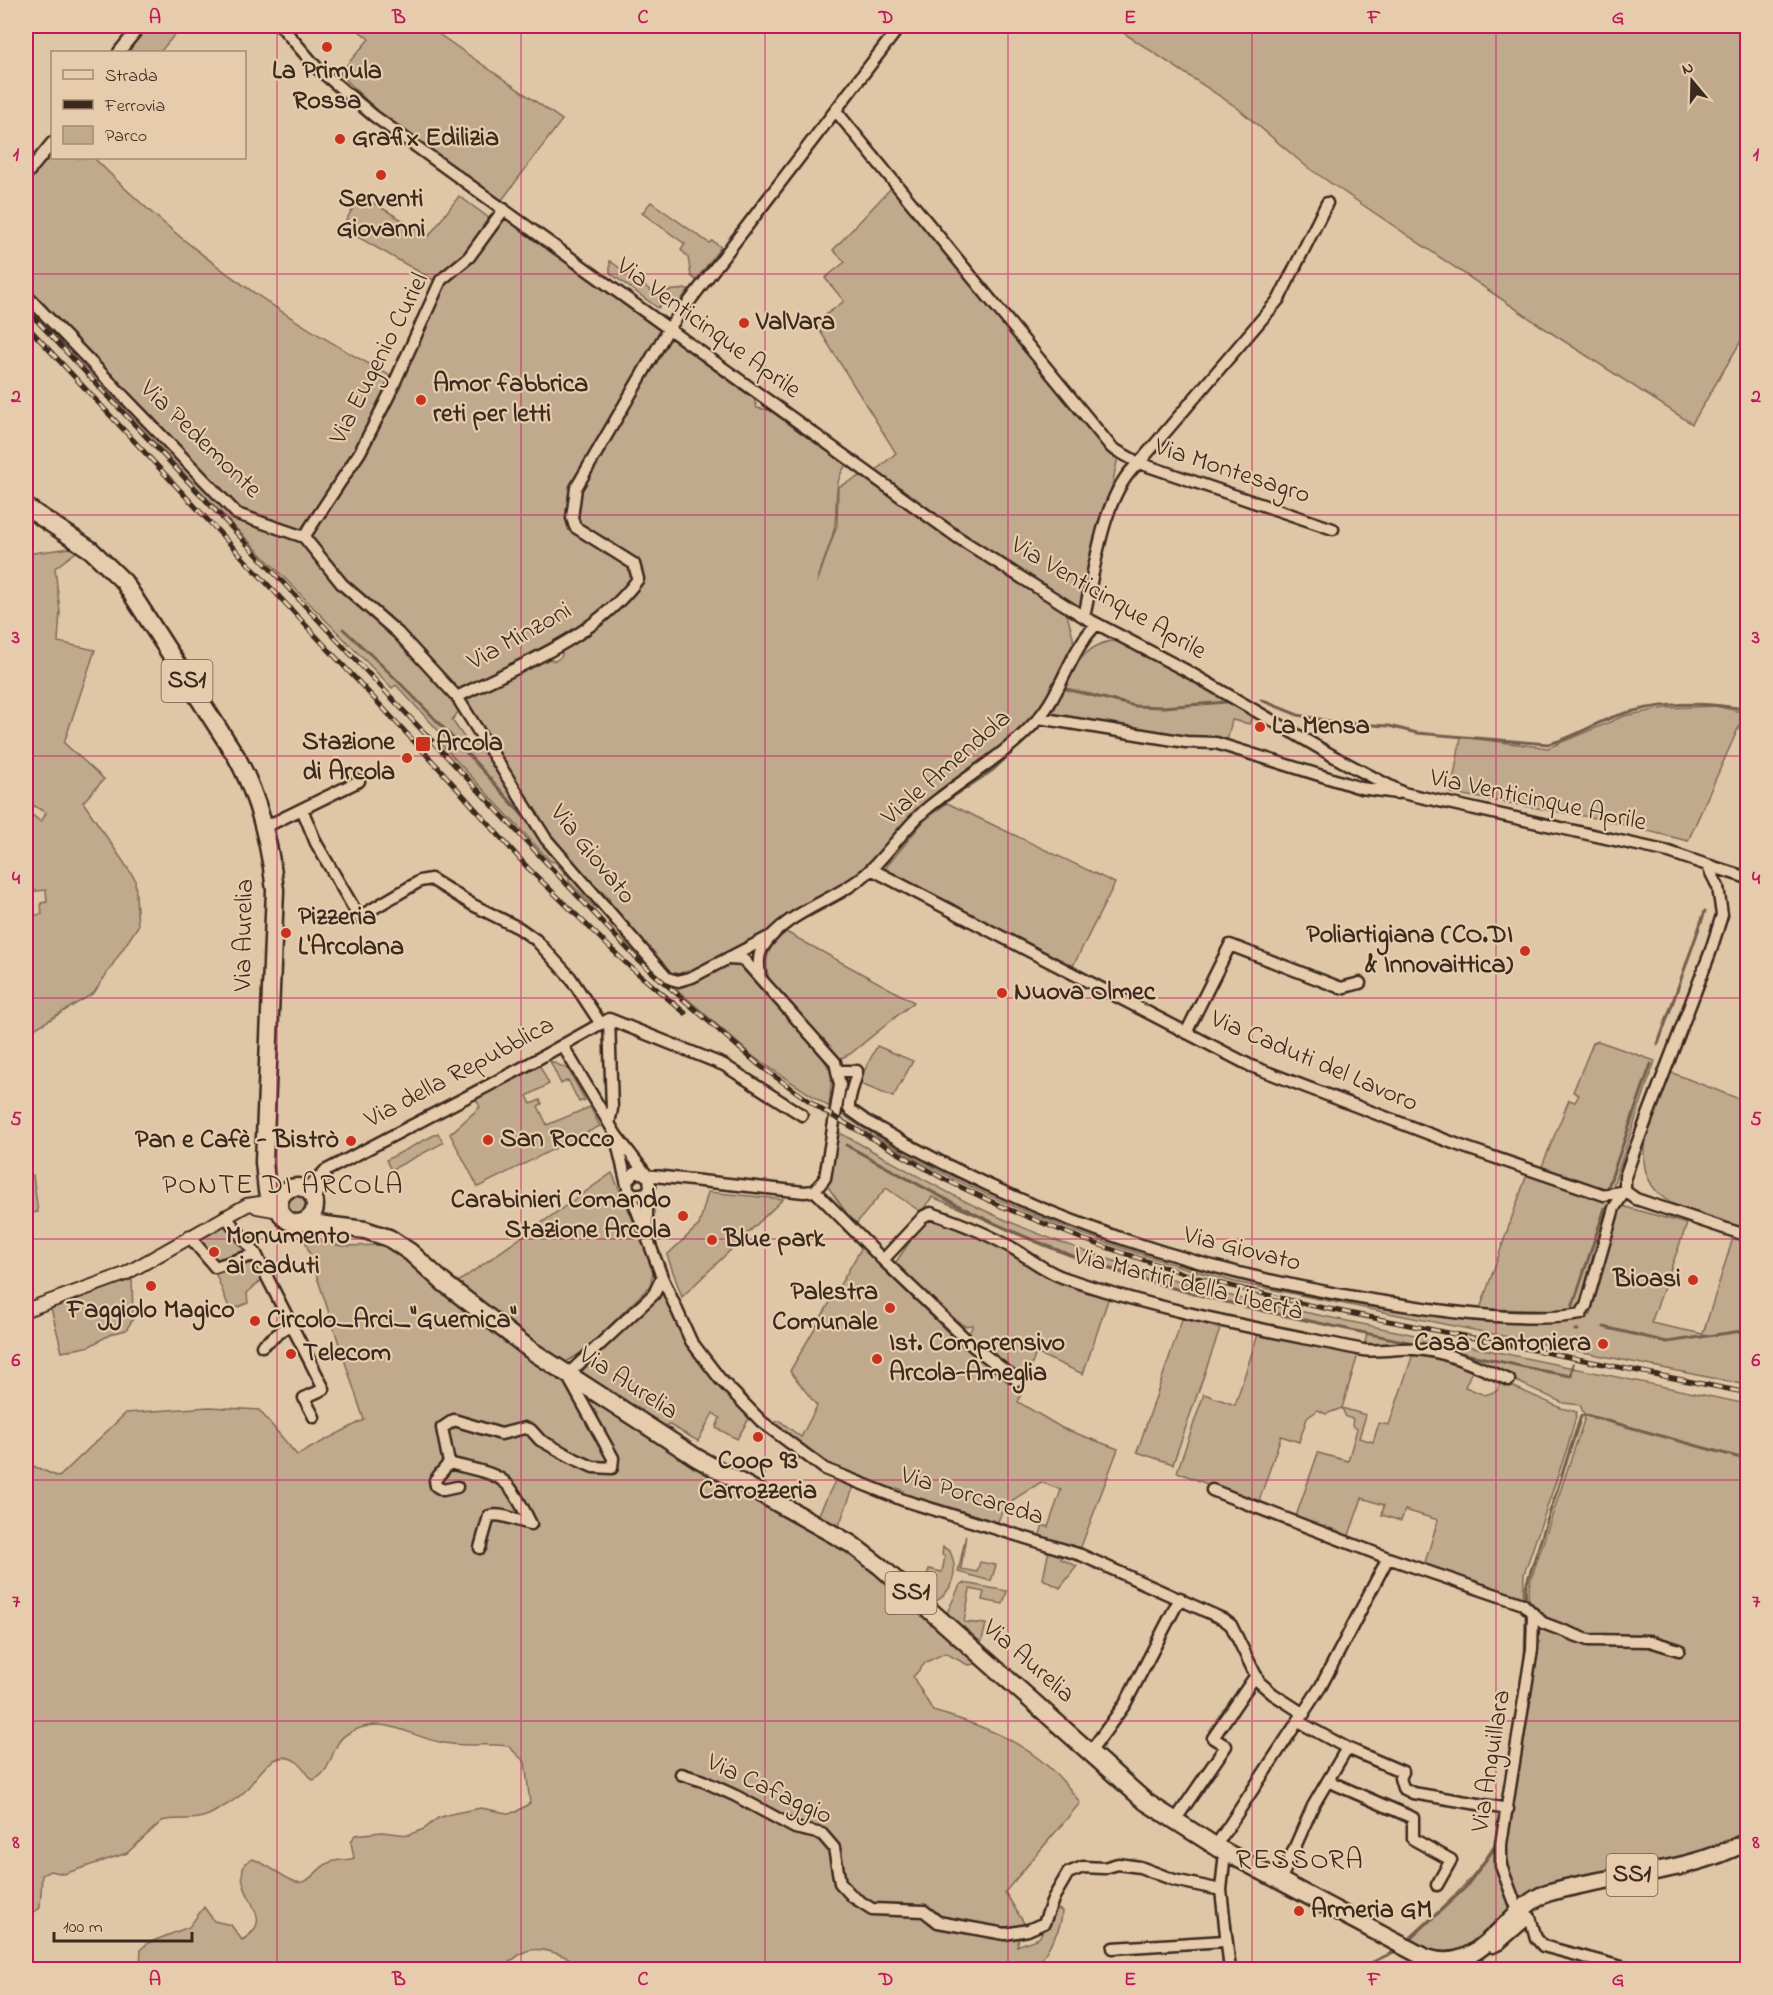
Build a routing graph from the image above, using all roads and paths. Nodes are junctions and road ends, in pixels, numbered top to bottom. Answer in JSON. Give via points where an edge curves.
{"nodes":[{"id":1,"x":140,"y":26,"type":"edge"},
{"id":2,"x":281,"y":26,"type":"edge"},
{"id":3,"x":900,"y":26,"type":"edge"},
{"id":4,"x":120,"y":51,"type":"edge"},
{"id":5,"x":836,"y":111,"type":"junction"},
{"id":6,"x":51,"y":144,"type":"edge"},
{"id":7,"x":26,"y":175,"type":"edge"},
{"id":8,"x":1327,"y":203,"type":"dead end"},
{"id":9,"x":504,"y":209,"type":"junction"},
{"id":10,"x":26,"y":295,"type":"edge"},
{"id":11,"x":669,"y":328,"type":"junction"},
{"id":12,"x":1139,"y":463,"type":"junction"},
{"id":13,"x":26,"y":507,"type":"edge"},
{"id":14,"x":1334,"y":529,"type":"dead end"},
{"id":15,"x":304,"y":537,"type":"junction"},
{"id":16,"x":1084,"y":617,"type":"junction"},
{"id":17,"x":1097,"y":624,"type":"junction"},
{"id":18,"x":457,"y":696,"type":"junction"},
{"id":19,"x":1045,"y":719,"type":"junction"},
{"id":20,"x":359,"y":781,"type":"dead end"},
{"id":21,"x":1403,"y":794,"type":"junction"},
{"id":22,"x":302,"y":809,"type":"junction"},
{"id":23,"x":263,"y":828,"type":"junction"},
{"id":24,"x":1707,"y":865,"type":"junction"},
{"id":25,"x":876,"y":871,"type":"junction"},
{"id":26,"x":1748,"y":878,"type":"edge"},
{"id":27,"x":774,"y":935,"type":"junction"},
{"id":28,"x":728,"y":959,"type":"junction"},
{"id":29,"x":760,"y":978,"type":"junction"},
{"id":30,"x":1360,"y":983,"type":"dead end"},
{"id":31,"x":605,"y":1021,"type":"junction"},
{"id":32,"x":1185,"y":1033,"type":"junction"},
{"id":33,"x":563,"y":1046,"type":"junction"},
{"id":34,"x":838,"y":1071,"type":"junction"},
{"id":35,"x":802,"y":1115,"type":"dead end"},
{"id":36,"x":609,"y":1123,"type":"junction"},
{"id":37,"x":616,"y":1135,"type":"junction"},
{"id":38,"x":265,"y":1171,"type":"junction"},
{"id":39,"x":644,"y":1174,"type":"junction"},
{"id":40,"x":676,"y":1179,"type":"junction"},
{"id":41,"x":266,"y":1188,"type":"junction"},
{"id":42,"x":628,"y":1189,"type":"junction"},
{"id":43,"x":649,"y":1190,"type":"junction"},
{"id":44,"x":815,"y":1191,"type":"junction"},
{"id":45,"x":1625,"y":1191,"type":"junction"},
{"id":46,"x":281,"y":1201,"type":"junction"},
{"id":47,"x":312,"y":1201,"type":"junction"},
{"id":48,"x":247,"y":1205,"type":"junction"},
{"id":49,"x":225,"y":1216,"type":"junction"},
{"id":50,"x":302,"y":1222,"type":"junction"},
{"id":51,"x":339,"y":1226,"type":"junction"},
{"id":52,"x":189,"y":1236,"type":"junction"},
{"id":53,"x":1748,"y":1236,"type":"edge"},
{"id":54,"x":649,"y":1239,"type":"junction"},
{"id":55,"x":256,"y":1254,"type":"junction"},
{"id":56,"x":883,"y":1260,"type":"junction"},
{"id":57,"x":662,"y":1277,"type":"junction"},
{"id":58,"x":26,"y":1310,"type":"edge"},
{"id":59,"x":291,"y":1324,"type":"junction"},
{"id":60,"x":262,"y":1346,"type":"dead end"},
{"id":61,"x":567,"y":1375,"type":"junction"},
{"id":62,"x":1017,"y":1380,"type":"dead end"},
{"id":63,"x":1509,"y":1380,"type":"dead end"},
{"id":64,"x":314,"y":1417,"type":"dead end"},
{"id":65,"x":449,"y":1462,"type":"junction"},
{"id":66,"x":458,"y":1487,"type":"dead end"},
{"id":67,"x":1212,"y":1490,"type":"dead end"},
{"id":68,"x":480,"y":1548,"type":"dead end"},
{"id":69,"x":1389,"y":1558,"type":"junction"},
{"id":70,"x":1180,"y":1598,"type":"junction"},
{"id":71,"x":1533,"y":1615,"type":"junction"},
{"id":72,"x":1679,"y":1650,"type":"dead end"},
{"id":73,"x":1256,"y":1675,"type":"junction"},
{"id":74,"x":1302,"y":1718,"type":"junction"},
{"id":75,"x":1347,"y":1748,"type":"junction"},
{"id":76,"x":1091,"y":1751,"type":"junction"},
{"id":77,"x":681,"y":1774,"type":"dead end"},
{"id":78,"x":1328,"y":1781,"type":"junction"},
{"id":79,"x":1504,"y":1809,"type":"junction"},
{"id":80,"x":1174,"y":1822,"type":"junction"},
{"id":81,"x":1748,"y":1842,"type":"edge"},
{"id":82,"x":1220,"y":1850,"type":"junction"},
{"id":83,"x":1281,"y":1881,"type":"junction"},
{"id":84,"x":1437,"y":1885,"type":"dead end"},
{"id":85,"x":1221,"y":1890,"type":"junction"},
{"id":86,"x":1518,"y":1911,"type":"junction"},
{"id":87,"x":1225,"y":1941,"type":"junction"},
{"id":88,"x":1486,"y":1945,"type":"junction"},
{"id":89,"x":1113,"y":1948,"type":"dead end"},
{"id":90,"x":1230,"y":1970,"type":"edge"},
{"id":91,"x":1632,"y":1970,"type":"edge"}],
"edges":[{"from":1,"to":4,"type":"street"},
{"from":2,"to":9,"type":"street","name":"Via Venticinque Aprile","via":[[304,56],[346,95]]},
{"from":3,"to":5,"type":"street"},
{"from":5,"to":11,"type":"street"},
{"from":5,"to":12,"type":"street","via":[[1113,448]]},
{"from":6,"to":7,"type":"street"},
{"from":8,"to":12,"type":"street","via":[[1279,299]]},
{"from":9,"to":11,"type":"street","name":"Via Venticinque Aprile"},
{"from":9,"to":15,"type":"street","name":"Via Eugenio Curiel","via":[[469,257],[441,279],[360,452]]},
{"from":10,"to":15,"type":"street","name":"Via Pedemonte","via":[[237,514]]},
{"from":11,"to":16,"type":"street","name":"Via Venticinque Aprile","via":[[957,537]]},
{"from":11,"to":18,"type":"street","name":"Via Minzoni","via":[[580,480],[573,503],[575,527],[634,564],[638,579],[626,596],[567,642]]},
{"from":12,"to":14,"type":"street","name":"Via Montesagro"},
{"from":12,"to":16,"type":"street","name":"Via Montesagro","via":[[1127,472],[1110,508]]},
{"from":13,"to":23,"type":"main road","name":"Via Aurelia","number":"SS1","via":[[91,550],[124,582],[236,756]]},
{"from":15,"to":18,"type":"street","via":[[342,584],[398,633]]},
{"from":16,"to":17,"type":"street","name":"Via Venticinque Aprile"},
{"from":17,"to":19,"type":"street","name":"Viale Amendola","via":[[1082,639]]},
{"from":17,"to":21,"type":"street","name":"Via Venticinque Aprile"},
{"from":18,"to":28,"type":"street","name":"Via Giovato","via":[[546,839],[659,972],[678,981]]},
{"from":19,"to":21,"type":"street","via":[[1186,742],[1216,743],[1361,788]]},
{"from":19,"to":25,"type":"street","name":"Viale Amendola","via":[[916,818]]},
{"from":20,"to":22,"type":"street"},
{"from":21,"to":24,"type":"street","name":"Via Venticinque Aprile","via":[[1669,852]]},
{"from":22,"to":23,"type":"street"},
{"from":22,"to":31,"type":"street","via":[[316,843],[359,917],[426,879],[435,880],[536,940]]},
{"from":23,"to":38,"type":"main road","name":"Via Aurelia","number":"SS1","via":[[275,890]]},
{"from":24,"to":26,"type":"street","name":"Via Venticinque Aprile"},
{"from":24,"to":45,"type":"street","via":[[1718,887],[1722,915],[1632,1157]]},
{"from":25,"to":27,"type":"street","name":"Viale Amendola","via":[[795,918]]},
{"from":25,"to":32,"type":"street","name":"Via Caduti del Lavoro"},
{"from":27,"to":28,"type":"street","name":"Via Giovato"},
{"from":27,"to":29,"type":"street","name":"Viale Amendola","via":[[762,948],[758,961]]},
{"from":28,"to":29,"type":"street","via":[[744,960]]},
{"from":29,"to":34,"type":"street","via":[[835,1062]]},
{"from":30,"to":32,"type":"street","via":[[1341,988],[1230,945]]},
{"from":31,"to":33,"type":"street","name":"Via della Repubblica"},
{"from":31,"to":35,"type":"street","via":[[724,1065]]},
{"from":31,"to":36,"type":"street","via":[[612,1109]]},
{"from":32,"to":45,"type":"street","name":"Via Caduti del Lavoro","via":[[1251,1066],[1461,1146],[1604,1195]]},
{"from":33,"to":36,"type":"street"},
{"from":33,"to":47,"type":"street","name":"Via della Repubblica","via":[[332,1167]]},
{"from":34,"to":44,"type":"street","via":[[840,1084],[825,1178]]},
{"from":34,"to":45,"type":"street","name":"Via Giovato","via":[[856,1071],[848,1098],[849,1108],[857,1115],[1008,1196],[1158,1251],[1326,1294],[1453,1312],[1581,1314],[1614,1208]]},
{"from":36,"to":37,"type":"street"},
{"from":37,"to":39,"type":"street"},
{"from":37,"to":42,"type":"street"},
{"from":38,"to":41,"type":"main road","number":"SS1"},
{"from":38,"to":46,"type":"main road","number":"SS1"},
{"from":39,"to":40,"type":"street"},
{"from":39,"to":42,"type":"street","via":[[632,1175]]},
{"from":39,"to":43,"type":"street"},
{"from":40,"to":43,"type":"street"},
{"from":40,"to":44,"type":"street"},
{"from":41,"to":46,"type":"main road","number":"SS1"},
{"from":41,"to":48,"type":"street"},
{"from":42,"to":43,"type":"street","via":[[638,1196]]},
{"from":42,"to":54,"type":"street"},
{"from":43,"to":54,"type":"street","via":[[645,1210]]},
{"from":44,"to":56,"type":"street"},
{"from":45,"to":53,"type":"street","via":[[1635,1199]]},
{"from":46,"to":47,"type":"main road","via":[[295,1188]]},
{"from":46,"to":48,"type":"street"},
{"from":46,"to":50,"type":"main road","number":"SS1","via":[[289,1221]]},
{"from":47,"to":50,"type":"main road","via":[[310,1217]]},
{"from":47,"to":51,"type":"main road","number":"SS1"},
{"from":48,"to":49,"type":"street"},
{"from":49,"to":52,"type":"street"},
{"from":49,"to":55,"type":"street"},
{"from":50,"to":51,"type":"main road","name":"Via Aurelia","number":"SS1"},
{"from":51,"to":61,"type":"main road","name":"Via Aurelia","number":"SS1","via":[[389,1238],[497,1326]]},
{"from":52,"to":55,"type":"street","via":[[215,1267]]},
{"from":52,"to":58,"type":"street","via":[[125,1274]]},
{"from":54,"to":57,"type":"street","name":"Via Porcareda"},
{"from":55,"to":59,"type":"street"},
{"from":56,"to":62,"type":"street","via":[[974,1346]]},
{"from":56,"to":63,"type":"street","name":"Via Martiri della Libertà","via":[[931,1213],[1004,1243],[1050,1272],[1131,1298],[1363,1350],[1435,1352]]},
{"from":57,"to":61,"type":"street","via":[[654,1294]]},
{"from":57,"to":70,"type":"street","name":"Via Porcareda","via":[[692,1341],[720,1379],[762,1422],[825,1469],[903,1500],[1081,1555]]},
{"from":59,"to":60,"type":"street"},
{"from":59,"to":64,"type":"street","via":[[324,1389],[304,1398]]},
{"from":61,"to":65,"type":"street","via":[[613,1458],[612,1468],[593,1467],[575,1459],[525,1428],[501,1434],[454,1420],[442,1428]]},
{"from":61,"to":76,"type":"main road","name":"Via Aurelia","number":"SS1","via":[[697,1458],[851,1544]]},
{"from":65,"to":66,"type":"street","via":[[435,1480],[436,1486],[443,1490]]},
{"from":65,"to":68,"type":"street","via":[[504,1479],[531,1524],[502,1514],[489,1516]]},
{"from":67,"to":69,"type":"street"},
{"from":69,"to":71,"type":"street","via":[[1523,1604]]},
{"from":69,"to":74,"type":"street"},
{"from":70,"to":73,"type":"street","name":"Via Porcareda","via":[[1231,1625]]},
{"from":70,"to":76,"type":"street","via":[[1125,1704]]},
{"from":71,"to":72,"type":"street","via":[[1543,1623],[1588,1640],[1650,1641]]},
{"from":71,"to":79,"type":"street","name":"Via Anguillara","via":[[1534,1632]]},
{"from":73,"to":74,"type":"street","name":"Via Porcareda"},
{"from":73,"to":80,"type":"street","via":[[1213,1738],[1226,1746]]},
{"from":74,"to":75,"type":"street","name":"Via Porcareda"},
{"from":74,"to":82,"type":"street"},
{"from":75,"to":78,"type":"street"},
{"from":75,"to":79,"type":"street","name":"Via Porcareda","via":[[1403,1772],[1403,1788],[1413,1793]]},
{"from":76,"to":80,"type":"main road","name":"Via Aurelia","number":"SS1","via":[[1146,1802]]},
{"from":77,"to":85,"type":"street","name":"Via Cafaggio","via":[[736,1796],[795,1828],[822,1834],[834,1848],[840,1883],[872,1909],[924,1911],[938,1922],[1005,1934],[1044,1923],[1068,1873],[1083,1867],[1118,1864]]},
{"from":78,"to":83,"type":"street","via":[[1305,1822]]},
{"from":78,"to":84,"type":"street","via":[[1413,1818],[1413,1839],[1451,1860]]},
{"from":79,"to":86,"type":"street","name":"Via Anguillara","via":[[1501,1866]]},
{"from":80,"to":82,"type":"main road","name":"Via Aurelia","number":"SS1"},
{"from":81,"to":86,"type":"main road","name":"Via Aurelia","number":"SS1","via":[[1701,1861],[1547,1893]]},
{"from":82,"to":83,"type":"main road","name":"Via Aurelia","number":"SS1"},
{"from":82,"to":85,"type":"street"},
{"from":83,"to":88,"type":"main road","name":"Via Aurelia","number":"SS1","via":[[1424,1957],[1443,1963],[1468,1956]]},
{"from":85,"to":87,"type":"street"},
{"from":86,"to":88,"type":"main road","name":"Via Aurelia","number":"SS1"},
{"from":87,"to":89,"type":"street"},
{"from":87,"to":90,"type":"street"},
{"from":88,"to":91,"type":"street","via":[[1498,1944],[1530,1917],[1536,1938],[1543,1946]]}]}
